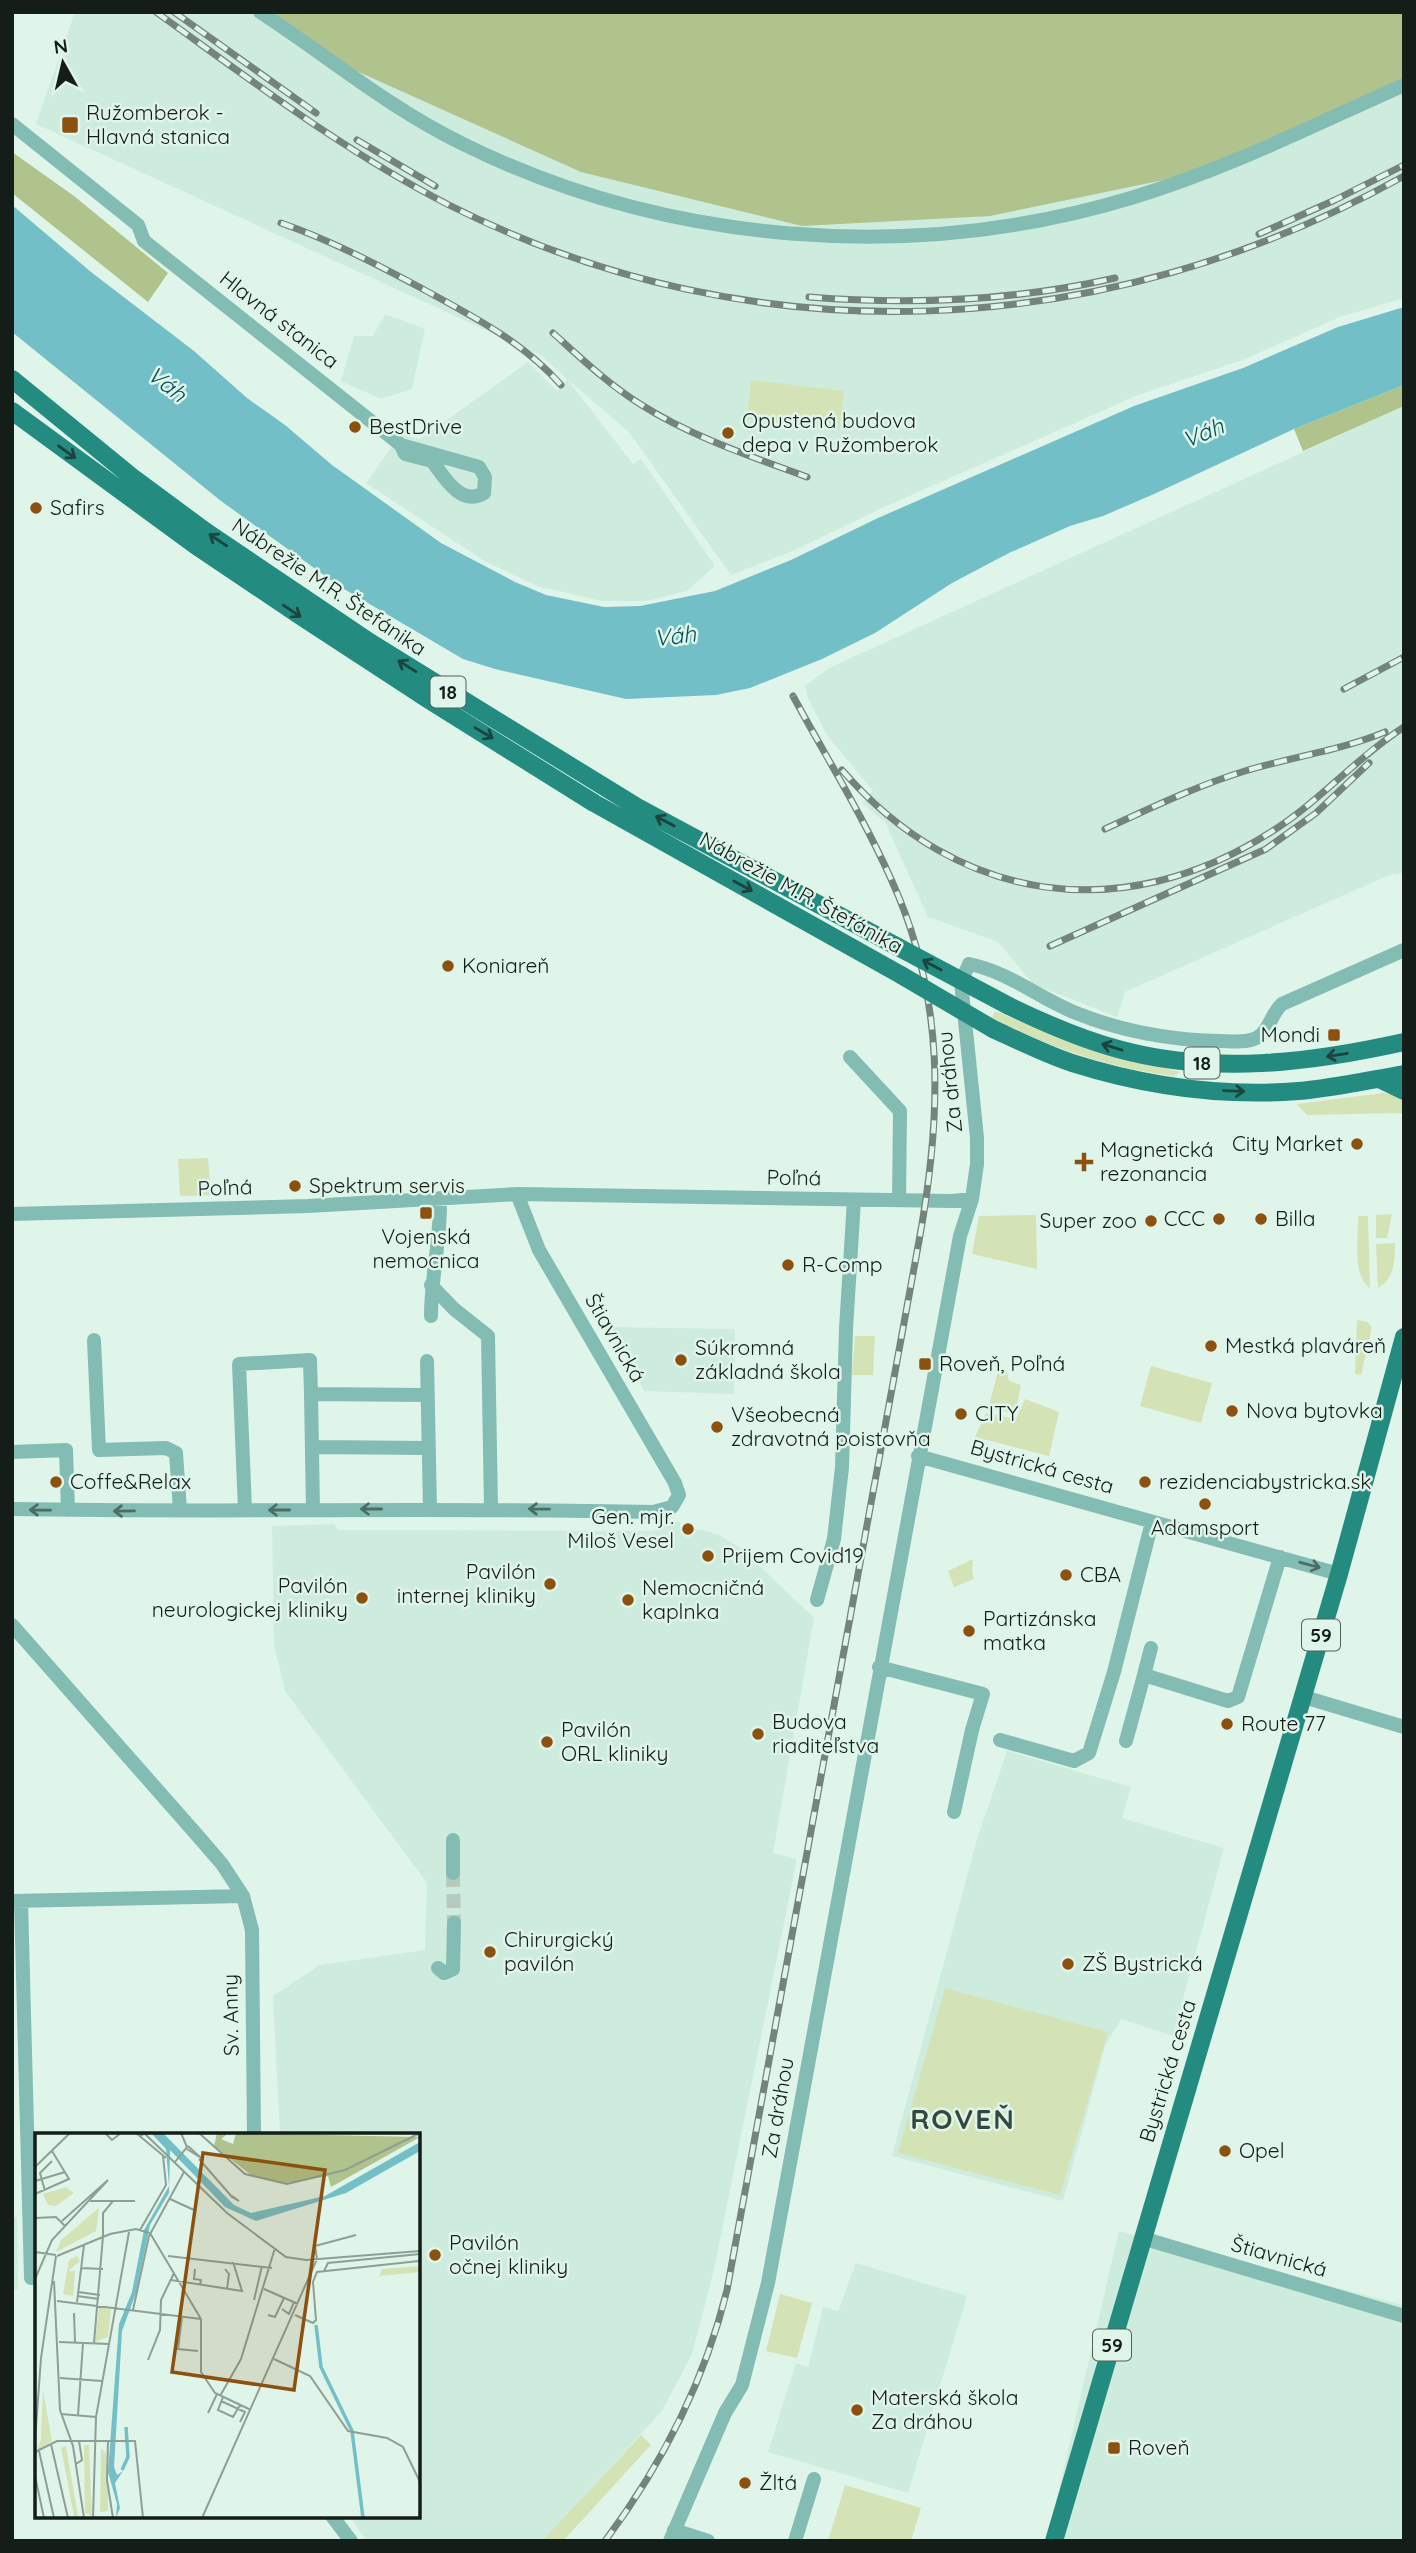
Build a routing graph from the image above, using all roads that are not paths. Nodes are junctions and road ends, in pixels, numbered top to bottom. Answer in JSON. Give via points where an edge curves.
{"nodes":[{"id":1,"x":260,"y":12,"type":"edge"},
{"id":2,"x":1404,"y":85,"type":"edge"},
{"id":3,"x":12,"y":124,"type":"edge"},
{"id":4,"x":12,"y":379,"type":"edge"},
{"id":5,"x":12,"y":411,"type":"edge"},
{"id":6,"x":401,"y":444,"type":"junction"},
{"id":7,"x":1404,"y":950,"type":"edge"},
{"id":8,"x":1404,"y":1042,"type":"edge"},
{"id":9,"x":850,"y":1058,"type":"dead end"},
{"id":10,"x":1404,"y":1074,"type":"edge"},
{"id":11,"x":1379,"y":1079,"type":"junction"},
{"id":12,"x":1404,"y":1091,"type":"edge"},
{"id":13,"x":517,"y":1194,"type":"junction"},
{"id":14,"x":440,"y":1198,"type":"junction"},
{"id":15,"x":972,"y":1199,"type":"junction"},
{"id":16,"x":854,"y":1200,"type":"junction"},
{"id":17,"x":900,"y":1200,"type":"junction"},
{"id":18,"x":12,"y":1214,"type":"edge"},
{"id":19,"x":431,"y":1285,"type":"junction"},
{"id":20,"x":431,"y":1316,"type":"dead end"},
{"id":21,"x":1404,"y":1337,"type":"edge"},
{"id":22,"x":94,"y":1340,"type":"dead end"},
{"id":23,"x":427,"y":1361,"type":"dead end"},
{"id":24,"x":311,"y":1394,"type":"junction"},
{"id":25,"x":427,"y":1395,"type":"junction"},
{"id":26,"x":312,"y":1447,"type":"junction"},
{"id":27,"x":428,"y":1448,"type":"junction"},
{"id":28,"x":12,"y":1452,"type":"edge"},
{"id":29,"x":918,"y":1456,"type":"junction"},
{"id":30,"x":491,"y":1508,"type":"junction"},
{"id":31,"x":12,"y":1509,"type":"edge"},
{"id":32,"x":430,"y":1509,"type":"junction"},
{"id":33,"x":68,"y":1510,"type":"junction"},
{"id":34,"x":180,"y":1510,"type":"junction"},
{"id":35,"x":245,"y":1510,"type":"junction"},
{"id":36,"x":313,"y":1510,"type":"junction"},
{"id":37,"x":1153,"y":1522,"type":"junction"},
{"id":38,"x":1280,"y":1558,"type":"junction"},
{"id":39,"x":1339,"y":1574,"type":"junction"},
{"id":40,"x":817,"y":1600,"type":"dead end"},
{"id":41,"x":12,"y":1625,"type":"edge"},
{"id":42,"x":1151,"y":1648,"type":"dead end"},
{"id":43,"x":879,"y":1667,"type":"junction"},
{"id":44,"x":1144,"y":1675,"type":"junction"},
{"id":45,"x":1304,"y":1697,"type":"junction"},
{"id":46,"x":1404,"y":1727,"type":"edge"},
{"id":47,"x":1003,"y":1741,"type":"dead end"},
{"id":48,"x":1126,"y":1741,"type":"dead end"},
{"id":49,"x":954,"y":1812,"type":"dead end"},
{"id":50,"x":453,"y":1840,"type":"dead end"},
{"id":51,"x":453,"y":1873,"type":"tunnel mouth"},
{"id":52,"x":243,"y":1896,"type":"junction"},
{"id":53,"x":17,"y":1901,"type":"edge"},
{"id":54,"x":454,"y":1923,"type":"tunnel mouth"},
{"id":55,"x":438,"y":1968,"type":"dead end"},
{"id":56,"x":254,"y":2133,"type":"edge"},
{"id":57,"x":1142,"y":2238,"type":"junction"},
{"id":58,"x":34,"y":2278,"type":"edge"},
{"id":59,"x":1404,"y":2316,"type":"edge"},
{"id":60,"x":814,"y":2479,"type":"dead end"},
{"id":61,"x":334,"y":2518,"type":"edge"},
{"id":62,"x":672,"y":2535,"type":"edge"},
{"id":63,"x":351,"y":2541,"type":"edge"},
{"id":64,"x":708,"y":2541,"type":"edge"},
{"id":65,"x":795,"y":2541,"type":"edge"},
{"id":66,"x":1054,"y":2541,"type":"edge"}],
"edges":[{"from":1,"to":2,"type":"street","via":[[387,99],[514,168],[648,212],[707,223],[838,236],[922,234],[1072,214],[1238,160]]},
{"from":3,"to":6,"type":"street","name":"Hlavná stanica","via":[[138,225],[144,241]]},
{"from":8,"to":4,"type":"main road","name":"Nábrežie M.R. Štefánika","number":"18","one_way":true,"bridge":true,"via":[[1284,1062],[1207,1063],[1118,1049],[1009,1006],[626,800],[371,643],[205,531]]},
{"from":5,"to":11,"type":"main road","name":"Nábrežie M.R. Štefánika","number":"18","one_way":true,"bridge":true,"via":[[195,545],[594,803],[993,1029],[1070,1062],[1174,1088],[1298,1091]]},
{"from":6,"to":6,"type":"street","name":"Hlavná stanica","via":[[479,467],[485,477],[484,493],[477,498],[465,496],[432,461],[405,454]]},
{"from":7,"to":15,"type":"street","name":"Za dráhou","via":[[1282,1004],[1260,1036],[1247,1041],[1147,1034],[1076,1013],[991,968],[969,964],[961,982],[977,1138]]},
{"from":9,"to":17,"type":"street","via":[[900,1111]]},
{"from":10,"to":11,"type":"main road","number":"18"},
{"from":11,"to":12,"type":"main road"},
{"from":13,"to":14,"type":"street","name":"Poľná"},
{"from":13,"to":16,"type":"street","name":"Poľná"},
{"from":13,"to":30,"type":"street","name":"Štiavnická","one_way":true,"via":[[539,1250],[679,1495],[667,1510],[653,1512]]},
{"from":14,"to":18,"type":"street","name":"Poľná","via":[[296,1207]]},
{"from":14,"to":19,"type":"street"},
{"from":15,"to":17,"type":"street","name":"Poľná"},
{"from":15,"to":29,"type":"street","name":"Za dráhou","via":[[960,1236]]},
{"from":16,"to":17,"type":"street","name":"Poľná"},
{"from":16,"to":40,"type":"street","via":[[842,1467],[834,1539]]},
{"from":19,"to":20,"type":"street"},
{"from":19,"to":30,"type":"street","via":[[488,1336]]},
{"from":21,"to":39,"type":"main road","name":"Bystrická cesta","number":"59"},
{"from":22,"to":34,"type":"street","via":[[99,1450],[166,1448],[176,1454]]},
{"from":23,"to":25,"type":"street"},
{"from":24,"to":25,"type":"street"},
{"from":24,"to":26,"type":"street"},
{"from":24,"to":35,"type":"street","via":[[310,1360],[239,1364]]},
{"from":25,"to":27,"type":"street"},
{"from":26,"to":27,"type":"street"},
{"from":26,"to":36,"type":"street"},
{"from":27,"to":32,"type":"street"},
{"from":28,"to":33,"type":"street","via":[[66,1450]]},
{"from":29,"to":37,"type":"street","name":"Bystrická cesta"},
{"from":29,"to":43,"type":"street","name":"Za dráhou"},
{"from":30,"to":32,"type":"street"},
{"from":33,"to":31,"type":"street","one_way":true},
{"from":32,"to":36,"type":"street","one_way":true},
{"from":34,"to":33,"type":"street","one_way":true},
{"from":34,"to":35,"type":"street"},
{"from":36,"to":35,"type":"street","one_way":true},
{"from":37,"to":38,"type":"street","name":"Bystrická cesta"},
{"from":37,"to":47,"type":"street","via":[[1089,1753],[1074,1761]]},
{"from":38,"to":39,"type":"street","name":"Bystrická cesta","one_way":true},
{"from":38,"to":44,"type":"street","via":[[1238,1698],[1228,1702]]},
{"from":39,"to":45,"type":"main road","name":"Bystrická cesta","number":"59"},
{"from":41,"to":52,"type":"street","name":"Sv. Anny","via":[[198,1835]]},
{"from":42,"to":44,"type":"street"},
{"from":43,"to":49,"type":"street","via":[[983,1694]]},
{"from":43,"to":62,"type":"street","name":"Za dráhou","via":[[750,2361]]},
{"from":44,"to":48,"type":"street"},
{"from":45,"to":46,"type":"street"},
{"from":45,"to":57,"type":"main road","name":"Bystrická cesta","number":"59"},
{"from":50,"to":51,"type":"street"},
{"from":52,"to":53,"type":"street"},
{"from":52,"to":56,"type":"street","name":"Sv. Anny","via":[[252,1930]]},
{"from":53,"to":58,"type":"street"},
{"from":54,"to":55,"type":"street","via":[[453,1969],[444,1973]]},
{"from":57,"to":59,"type":"street","name":"Štiavnická"},
{"from":57,"to":66,"type":"main road","name":"Bystrická cesta","number":"59"},
{"from":60,"to":65,"type":"street"},
{"from":61,"to":63,"type":"street"},
{"from":62,"to":64,"type":"street"}]}
